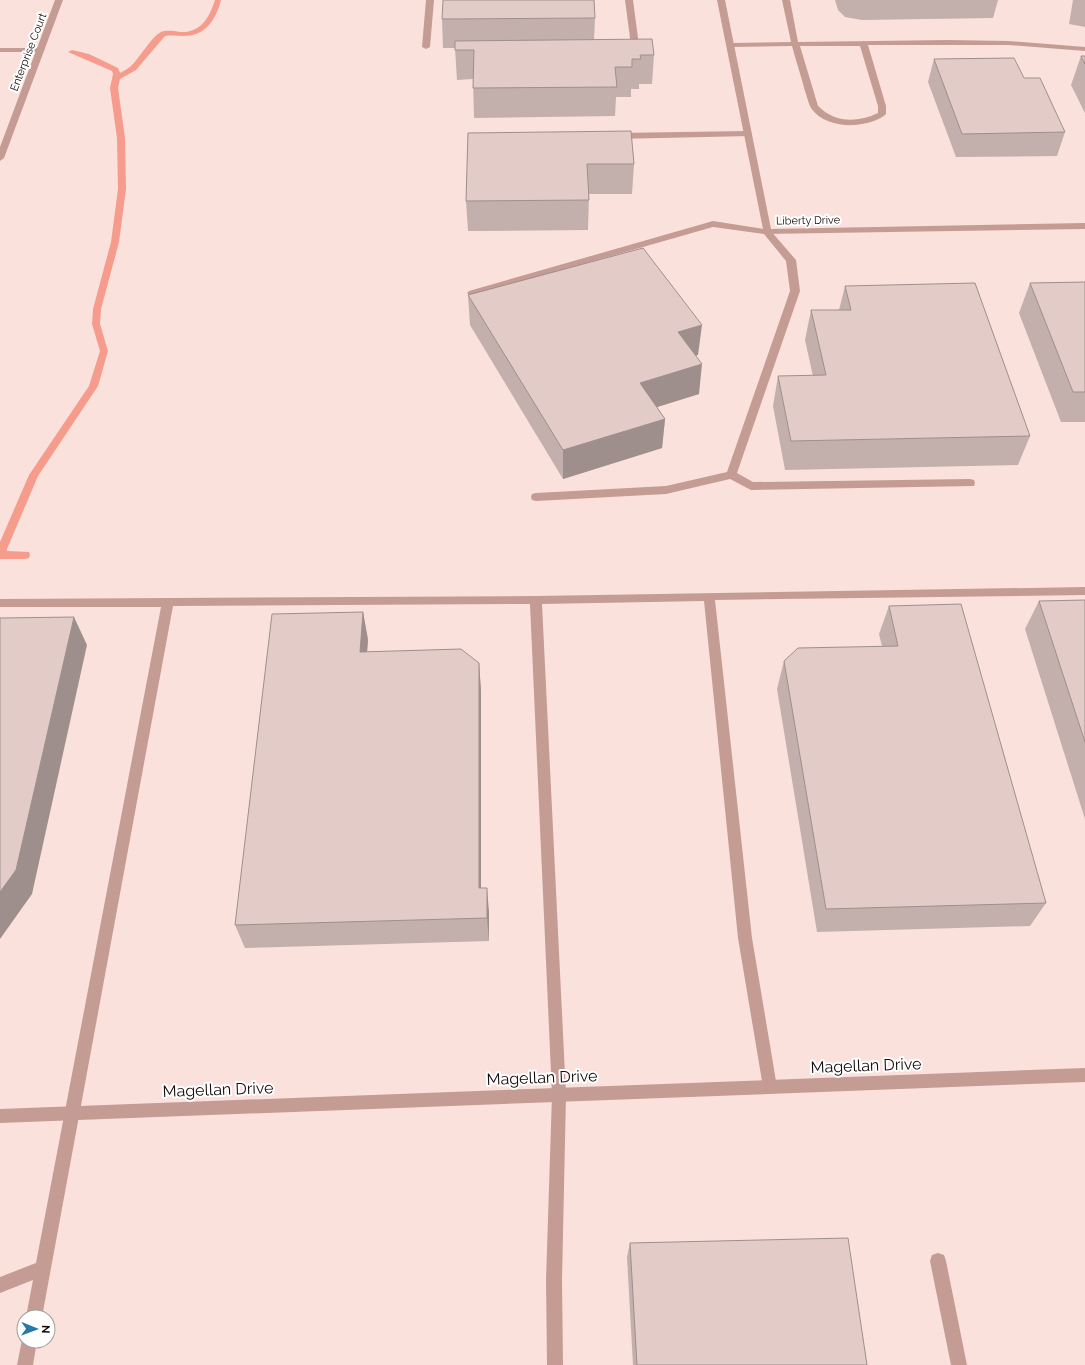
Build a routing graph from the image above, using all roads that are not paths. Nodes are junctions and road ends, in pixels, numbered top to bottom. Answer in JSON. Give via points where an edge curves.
{"nodes":[{"id":1,"x":60,"y":0,"type":"edge"},
{"id":2,"x":430,"y":0,"type":"edge"},
{"id":3,"x":629,"y":0,"type":"edge"},
{"id":4,"x":721,"y":0,"type":"edge"},
{"id":5,"x":786,"y":0,"type":"edge"},
{"id":6,"x":863,"y":43,"type":"junction"},
{"id":7,"x":795,"y":44,"type":"junction"},
{"id":8,"x":730,"y":45,"type":"junction"},
{"id":9,"x":426,"y":47,"type":"dead end"},
{"id":10,"x":1085,"y":49,"type":"edge"},
{"id":11,"x":0,"y":50,"type":"edge"},
{"id":12,"x":41,"y":50,"type":"junction"},
{"id":13,"x":636,"y":53,"type":"edge"},
{"id":14,"x":748,"y":134,"type":"junction"},
{"id":15,"x":606,"y":136,"type":"edge"},
{"id":16,"x":0,"y":158,"type":"edge"},
{"id":17,"x":1085,"y":226,"type":"edge"},
{"id":18,"x":767,"y":232,"type":"junction"},
{"id":19,"x":472,"y":293,"type":"edge"},
{"id":20,"x":731,"y":475,"type":"junction"},
{"id":21,"x":970,"y":483,"type":"dead end"},
{"id":22,"x":536,"y":497,"type":"dead end"},
{"id":23,"x":1085,"y":592,"type":"edge"},
{"id":24,"x":709,"y":596,"type":"junction"},
{"id":25,"x":536,"y":600,"type":"junction"},
{"id":26,"x":168,"y":601,"type":"junction"},
{"id":27,"x":0,"y":603,"type":"edge"},
{"id":28,"x":1085,"y":1075,"type":"edge"},
{"id":29,"x":770,"y":1087,"type":"junction"},
{"id":30,"x":559,"y":1094,"type":"junction"},
{"id":31,"x":72,"y":1113,"type":"junction"},
{"id":32,"x":0,"y":1116,"type":"edge"},
{"id":33,"x":938,"y":1261,"type":"dead end"},
{"id":34,"x":42,"y":1269,"type":"junction"},
{"id":35,"x":0,"y":1285,"type":"edge"},
{"id":36,"x":35,"y":1309,"type":"edge"},
{"id":37,"x":28,"y":1349,"type":"edge"},
{"id":38,"x":25,"y":1365,"type":"edge"},
{"id":39,"x":555,"y":1365,"type":"edge"},
{"id":40,"x":959,"y":1365,"type":"edge"}],
"edges":[{"from":1,"to":12,"type":"street","name":"Enterprise Court"},
{"from":2,"to":9,"type":"street"},
{"from":3,"to":13,"type":"street"},
{"from":4,"to":8,"type":"street","name":"Liberty Drive"},
{"from":5,"to":7,"type":"street"},
{"from":6,"to":7,"type":"street"},
{"from":6,"to":7,"type":"street","via":[[882,106],[882,114],[872,120],[855,123],[830,120],[814,107]]},
{"from":6,"to":10,"type":"street","via":[[1008,43]]},
{"from":7,"to":8,"type":"street"},
{"from":8,"to":14,"type":"street","name":"Liberty Drive"},
{"from":11,"to":12,"type":"street"},
{"from":12,"to":16,"type":"street","name":"Enterprise Court"},
{"from":14,"to":15,"type":"street"},
{"from":14,"to":18,"type":"street","name":"Liberty Drive"},
{"from":17,"to":18,"type":"street","name":"Liberty Drive"},
{"from":18,"to":19,"type":"street","via":[[713,224]]},
{"from":18,"to":20,"type":"street","via":[[791,260],[795,291]]},
{"from":20,"to":21,"type":"street","via":[[751,486]]},
{"from":20,"to":22,"type":"street","via":[[666,490]]},
{"from":23,"to":24,"type":"street"},
{"from":24,"to":25,"type":"street"},
{"from":24,"to":29,"type":"street","via":[[745,938]]},
{"from":25,"to":26,"type":"street"},
{"from":25,"to":30,"type":"street"},
{"from":26,"to":27,"type":"street"},
{"from":26,"to":31,"type":"street"},
{"from":28,"to":29,"type":"street","name":"Magellan Drive"},
{"from":29,"to":30,"type":"street","name":"Magellan Drive"},
{"from":30,"to":31,"type":"street","name":"Magellan Drive"},
{"from":30,"to":39,"type":"street","via":[[554,1280]]},
{"from":31,"to":32,"type":"street","name":"Magellan Drive"},
{"from":31,"to":34,"type":"street"},
{"from":33,"to":40,"type":"street"},
{"from":34,"to":35,"type":"street"},
{"from":34,"to":36,"type":"street"},
{"from":37,"to":38,"type":"street"}]}
